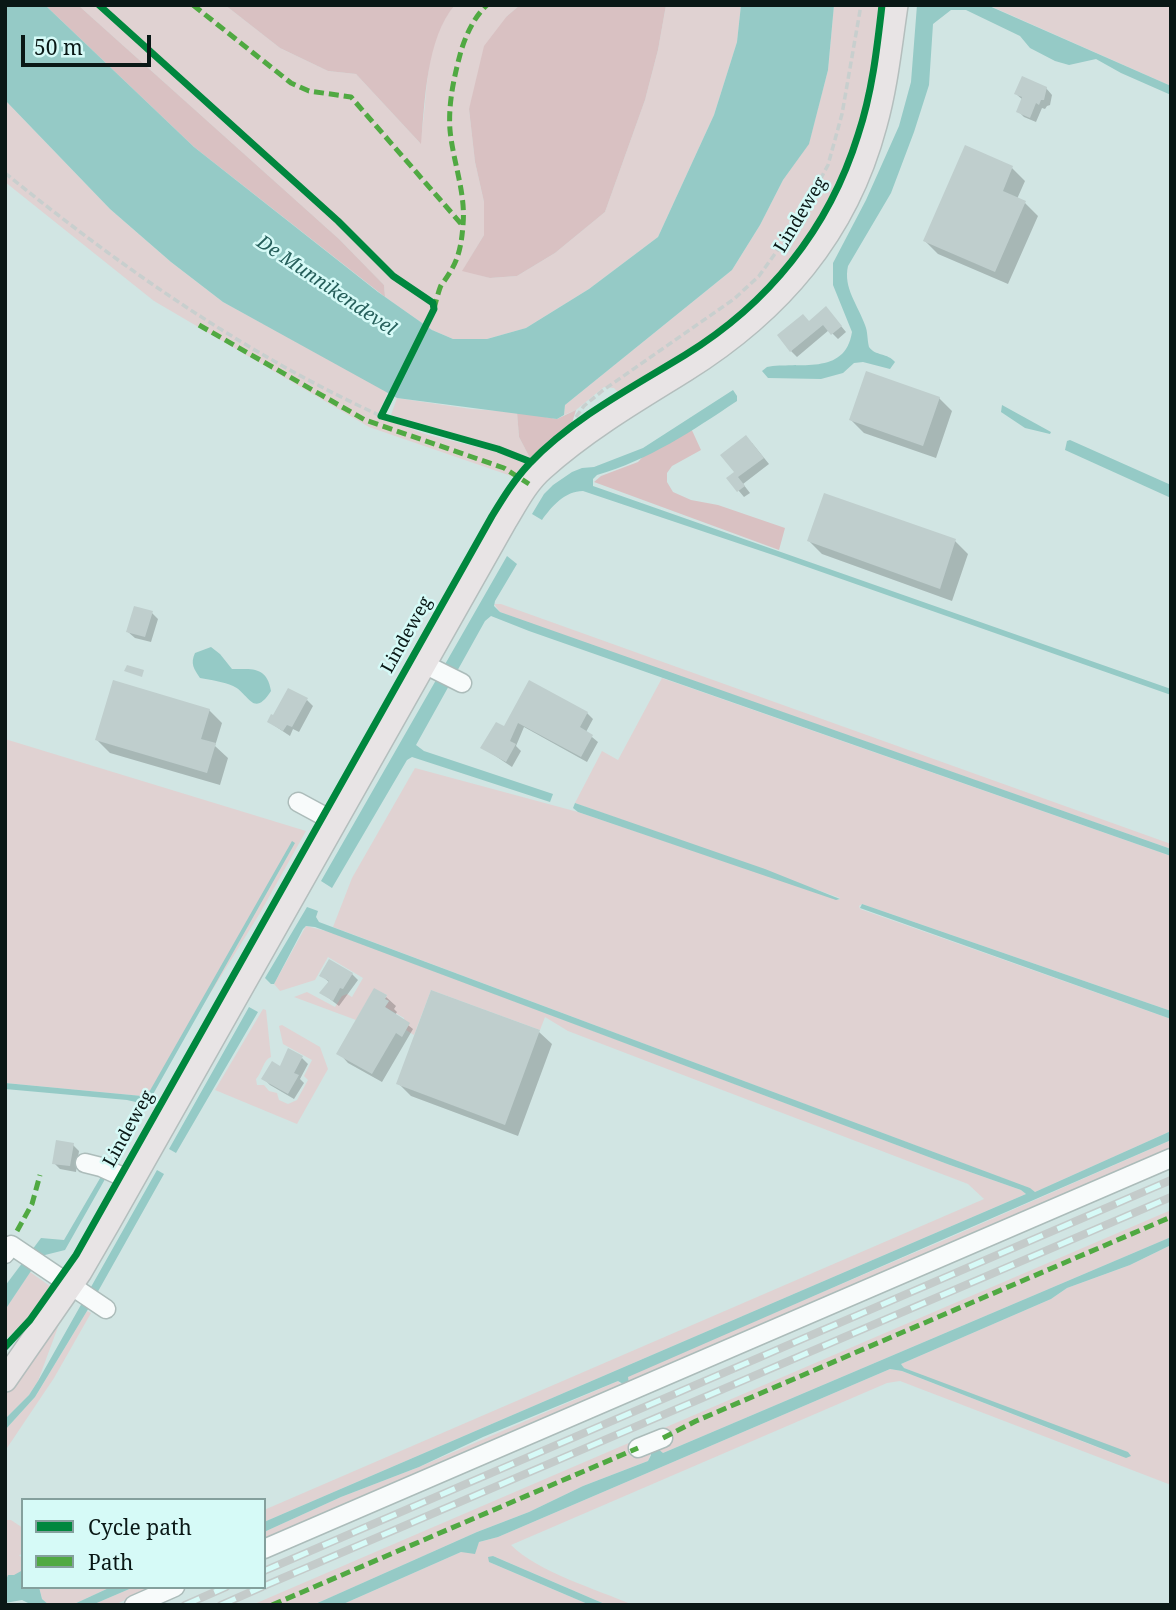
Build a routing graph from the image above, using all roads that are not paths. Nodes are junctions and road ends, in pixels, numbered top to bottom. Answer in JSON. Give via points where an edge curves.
{"nodes":[{"id":1,"x":896,"y":5,"type":"edge"},
{"id":2,"x":431,"y":668,"type":"junction"},
{"id":3,"x":458,"y":682,"type":"dead end"},
{"id":4,"x":298,"y":802,"type":"dead end"},
{"id":5,"x":335,"y":822,"type":"junction"},
{"id":6,"x":1171,"y":1158,"type":"edge"},
{"id":7,"x":93,"y":1165,"type":"dead end"},
{"id":8,"x":127,"y":1179,"type":"junction"},
{"id":9,"x":14,"y":1246,"type":"edge"},
{"id":10,"x":90,"y":1298,"type":"junction"},
{"id":11,"x":5,"y":1380,"type":"edge"},
{"id":12,"x":663,"y":1438,"type":"dead end"},
{"id":13,"x":638,"y":1448,"type":"dead end"},
{"id":14,"x":266,"y":1548,"type":"edge"},
{"id":15,"x":170,"y":1589,"type":"edge"},
{"id":16,"x":134,"y":1605,"type":"edge"}],
"edges":[{"from":1,"to":2,"type":"main road","name":"Lindeweg","via":[[882,95],[867,152],[839,216],[812,259],[740,332],[541,470],[505,521]]},
{"from":2,"to":3,"type":"lane"},
{"from":2,"to":5,"type":"main road","name":"Lindeweg"},
{"from":4,"to":5,"type":"lane"},
{"from":5,"to":8,"type":"main road","name":"Lindeweg"},
{"from":6,"to":14,"type":"lane"},
{"from":7,"to":8,"type":"lane"},
{"from":8,"to":10,"type":"main road","name":"Lindeweg"},
{"from":9,"to":10,"type":"lane"},
{"from":10,"to":11,"type":"main road","name":"Lindeweg"},
{"from":12,"to":13,"type":"lane"},
{"from":15,"to":16,"type":"lane"}]}
